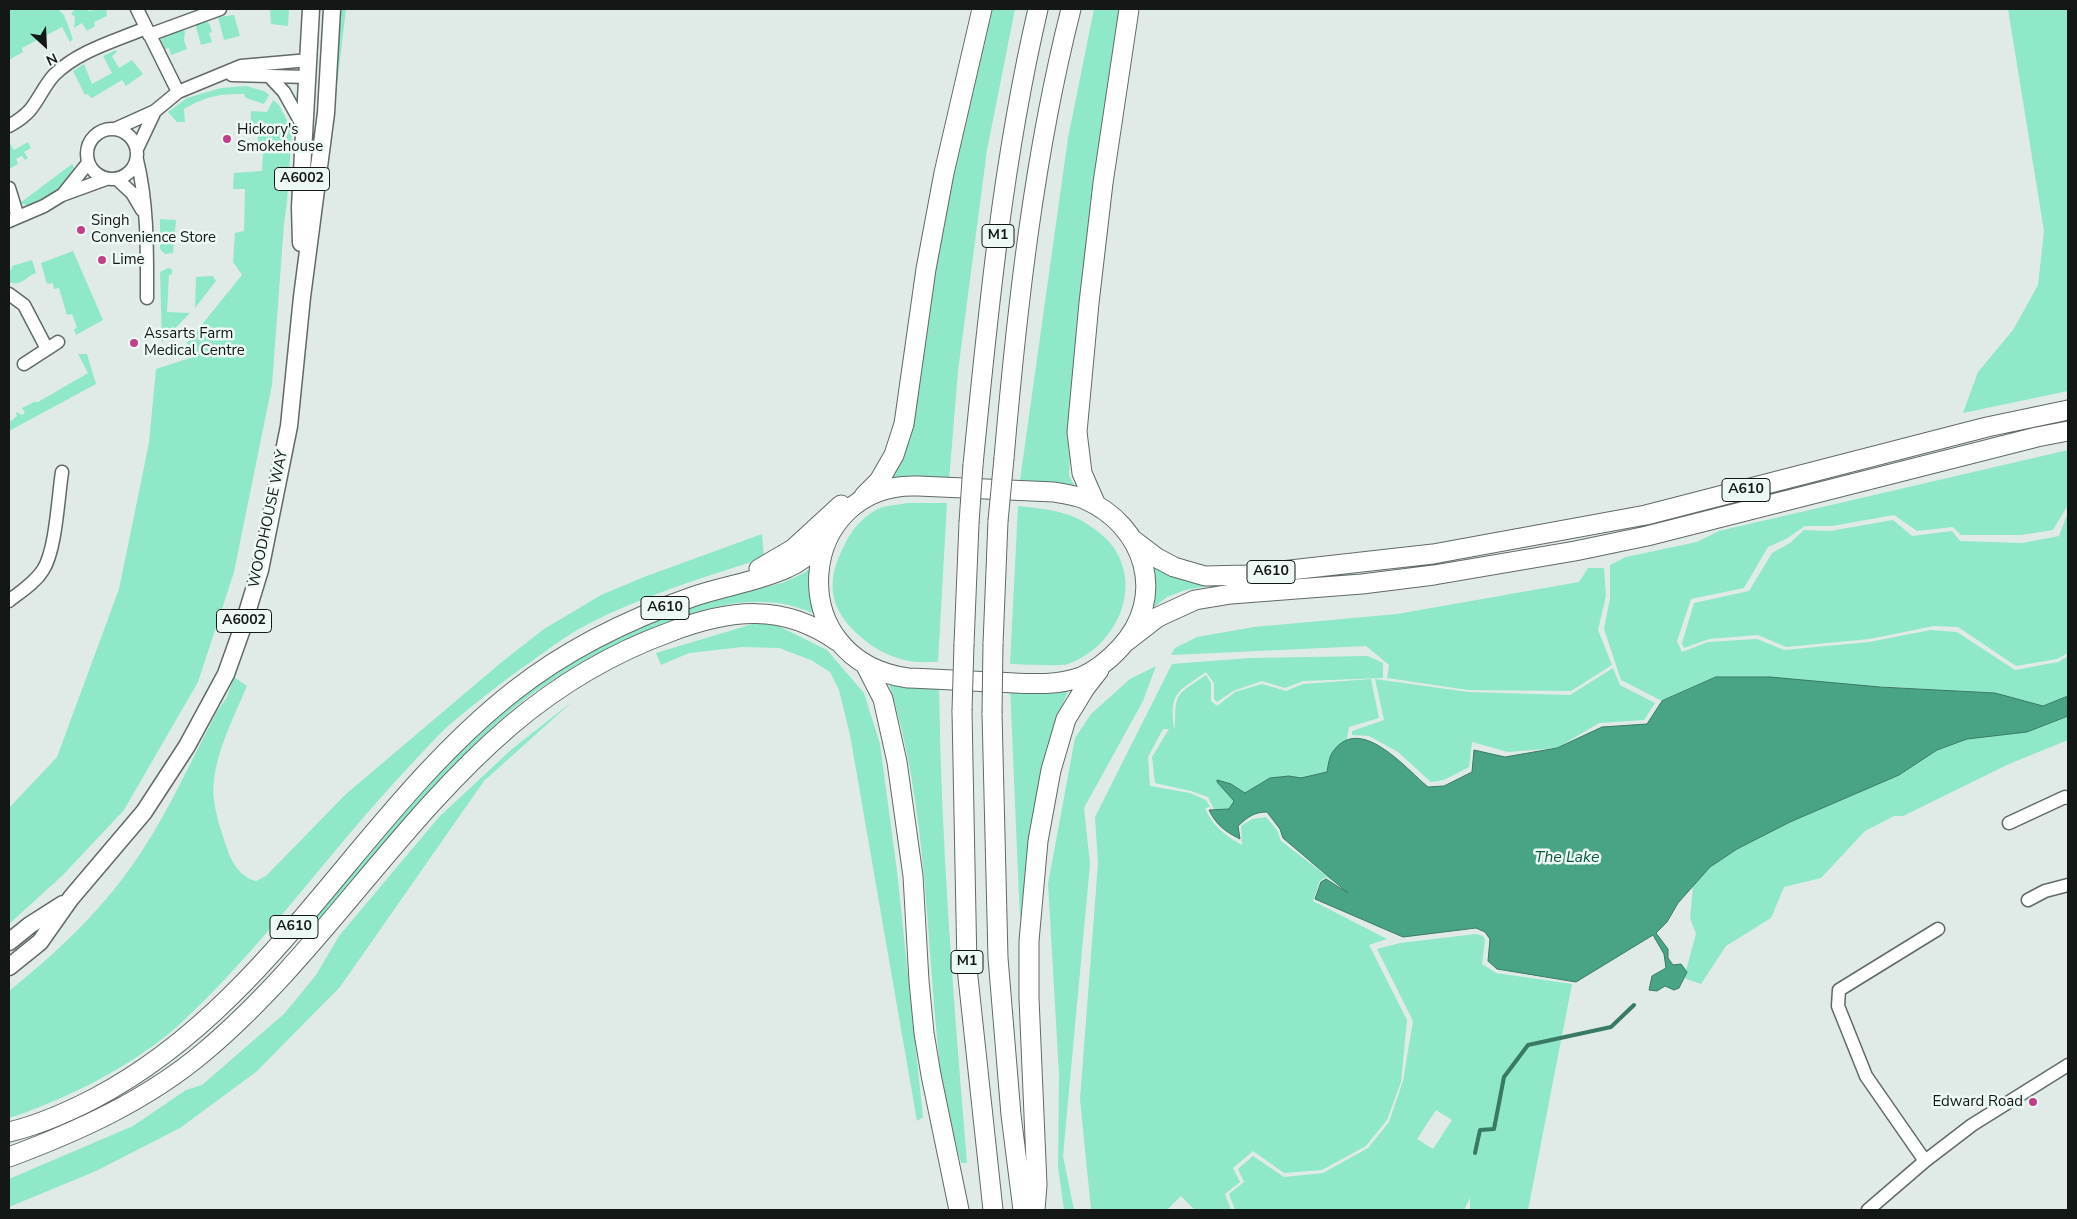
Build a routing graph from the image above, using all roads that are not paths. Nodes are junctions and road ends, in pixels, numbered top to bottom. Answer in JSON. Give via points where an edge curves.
{"nodes":[{"id":1,"x":137,"y":9,"type":"edge"},
{"id":2,"x":220,"y":9,"type":"edge"},
{"id":3,"x":311,"y":9,"type":"edge"},
{"id":4,"x":321,"y":9,"type":"edge"},
{"id":5,"x":332,"y":9,"type":"edge"},
{"id":6,"x":982,"y":9,"type":"edge"},
{"id":7,"x":1038,"y":9,"type":"edge"},
{"id":8,"x":1071,"y":9,"type":"edge"},
{"id":9,"x":1129,"y":9,"type":"edge"},
{"id":10,"x":147,"y":31,"type":"junction"},
{"id":11,"x":312,"y":70,"type":"junction"},
{"id":12,"x":269,"y":76,"type":"junction"},
{"id":13,"x":214,"y":77,"type":"junction"},
{"id":14,"x":178,"y":92,"type":"junction"},
{"id":15,"x":327,"y":99,"type":"junction"},
{"id":16,"x":155,"y":111,"type":"junction"},
{"id":17,"x":9,"y":126,"type":"edge"},
{"id":18,"x":304,"y":128,"type":"junction"},
{"id":19,"x":115,"y":129,"type":"junction"},
{"id":20,"x":137,"y":155,"type":"junction"},
{"id":21,"x":88,"y":163,"type":"junction"},
{"id":22,"x":111,"y":179,"type":"junction"},
{"id":23,"x":9,"y":188,"type":"edge"},
{"id":24,"x":62,"y":195,"type":"junction"},
{"id":25,"x":144,"y":212,"type":"junction"},
{"id":26,"x":14,"y":219,"type":"edge"},
{"id":27,"x":144,"y":289,"type":"dead end"},
{"id":28,"x":9,"y":294,"type":"edge"},
{"id":29,"x":302,"y":297,"type":"junction"},
{"id":30,"x":24,"y":364,"type":"dead end"},
{"id":31,"x":908,"y":384,"type":"junction"},
{"id":32,"x":2068,"y":410,"type":"edge"},
{"id":33,"x":2068,"y":431,"type":"edge"},
{"id":34,"x":62,"y":472,"type":"dead end"},
{"id":35,"x":861,"y":499,"type":"junction"},
{"id":36,"x":1096,"y":505,"type":"junction"},
{"id":37,"x":828,"y":538,"type":"junction"},
{"id":38,"x":1132,"y":539,"type":"junction"},
{"id":39,"x":732,"y":585,"type":"junction"},
{"id":40,"x":9,"y":602,"type":"edge"},
{"id":41,"x":837,"y":641,"type":"junction"},
{"id":42,"x":1127,"y":641,"type":"junction"},
{"id":43,"x":1107,"y":662,"type":"junction"},
{"id":44,"x":866,"y":666,"type":"junction"},
{"id":45,"x":2068,"y":798,"type":"edge"},
{"id":46,"x":2009,"y":823,"type":"dead end"},
{"id":47,"x":2068,"y":885,"type":"edge"},
{"id":48,"x":71,"y":898,"type":"junction"},
{"id":49,"x":2028,"y":900,"type":"dead end"},
{"id":50,"x":1938,"y":929,"type":"dead end"},
{"id":51,"x":9,"y":942,"type":"edge"},
{"id":52,"x":9,"y":967,"type":"edge"},
{"id":53,"x":2068,"y":1065,"type":"edge"},
{"id":54,"x":9,"y":1132,"type":"edge"},
{"id":55,"x":9,"y":1156,"type":"edge"},
{"id":56,"x":1924,"y":1161,"type":"junction"},
{"id":57,"x":959,"y":1210,"type":"edge"},
{"id":58,"x":993,"y":1210,"type":"edge"},
{"id":59,"x":1023,"y":1210,"type":"edge"},
{"id":60,"x":1035,"y":1210,"type":"edge"},
{"id":61,"x":1868,"y":1210,"type":"edge"}],
"edges":[{"from":1,"to":10,"type":"street"},
{"from":2,"to":10,"type":"street"},
{"from":3,"to":11,"type":"main road","name":"WOODHOUSE WAY","number":"A6002"},
{"from":4,"to":11,"type":"main road","number":"A6002","via":[[320,64]]},
{"from":5,"to":15,"type":"main road","name":"WOODHOUSE WAY","number":"A6002"},
{"from":6,"to":31,"type":"highway","via":[[942,183]]},
{"from":7,"to":58,"type":"highway","number":"M1","bridge":true,"via":[[999,228],[968,522],[962,712],[967,968]]},
{"from":8,"to":59,"type":"highway","number":"M1","bridge":true,"via":[[1038,170],[1020,301],[998,521],[993,644],[998,958],[1011,1115]]},
{"from":9,"to":36,"type":"highway","via":[[1103,183],[1077,432],[1082,473]]},
{"from":10,"to":14,"type":"street"},
{"from":10,"to":17,"type":"street","via":[[87,52],[63,67],[42,90],[31,110]]},
{"from":11,"to":12,"type":"street"},
{"from":11,"to":13,"type":"street","via":[[241,66]]},
{"from":11,"to":15,"type":"main road"},
{"from":11,"to":18,"type":"main road","name":"WOODHOUSE WAY","number":"A6002"},
{"from":12,"to":13,"type":"street"},
{"from":12,"to":18,"type":"street","via":[[284,92]]},
{"from":13,"to":14,"type":"street"},
{"from":14,"to":16,"type":"street"},
{"from":15,"to":29,"type":"main road","name":"WOODHOUSE WAY","number":"A6002"},
{"from":16,"to":19,"type":"street"},
{"from":16,"to":20,"type":"street"},
{"from":18,"to":29,"type":"main road","name":"WOODHOUSE WAY","number":"A6002","via":[[300,207]]},
{"from":19,"to":20,"type":"street","via":[[128,134],[135,143]]},
{"from":19,"to":21,"type":"street","via":[[103,130],[90,142]]},
{"from":20,"to":22,"type":"street","via":[[127,174]]},
{"from":20,"to":25,"type":"street"},
{"from":21,"to":22,"type":"street","via":[[96,174]]},
{"from":21,"to":24,"type":"street"},
{"from":22,"to":24,"type":"street"},
{"from":22,"to":25,"type":"street","via":[[132,193]]},
{"from":23,"to":26,"type":"street"},
{"from":24,"to":26,"type":"street"},
{"from":25,"to":27,"type":"street","via":[[148,260]]},
{"from":28,"to":30,"type":"street","via":[[24,305],[53,346]]},
{"from":29,"to":48,"type":"main road","name":"WOODHOUSE WAY","number":"A6002","via":[[289,426],[280,474],[260,570],[226,674],[187,746],[144,812]]},
{"from":31,"to":35,"type":"highway","via":[[904,424],[894,455],[879,481]]},
{"from":31,"to":39,"type":"highway","via":[[892,438],[860,486],[794,549]]},
{"from":32,"to":38,"type":"highway","number":"A610","via":[[1970,431],[1646,515],[1433,554],[1205,576],[1174,567]]},
{"from":33,"to":42,"type":"highway","number":"A610","via":[[1575,551],[1434,575],[1195,600],[1158,617]]},
{"from":34,"to":40,"type":"street","via":[[51,553],[33,582]]},
{"from":35,"to":36,"type":"highway","via":[[885,489],[905,486],[1054,492],[1077,496]]},
{"from":35,"to":37,"type":"highway"},
{"from":36,"to":38,"type":"highway"},
{"from":37,"to":39,"type":"highway","number":"A610","via":[[788,568]]},
{"from":37,"to":41,"type":"highway","via":[[819,565],[818,582],[822,610]]},
{"from":38,"to":42,"type":"highway","via":[[1145,574],[1147,590],[1139,623]]},
{"from":39,"to":54,"type":"highway","number":"A610","via":[[692,597],[601,636],[543,669],[485,714],[450,748],[249,979],[196,1029],[163,1056],[111,1090],[47,1120]]},
{"from":41,"to":44,"type":"highway"},
{"from":41,"to":55,"type":"highway","number":"A610","via":[[810,625],[784,616],[768,613],[731,615],[656,637],[582,674],[537,704],[484,749],[301,955],[204,1052],[138,1098],[99,1120]]},
{"from":42,"to":43,"type":"highway"},
{"from":43,"to":44,"type":"highway","via":[[1083,676],[1053,684],[908,678],[884,674]]},
{"from":43,"to":60,"type":"highway","via":[[1085,688],[1066,719],[1057,744],[1038,841],[1029,940],[1037,1185]]},
{"from":44,"to":57,"type":"highway","via":[[883,699],[897,762],[913,876],[924,1033]]},
{"from":45,"to":46,"type":"street"},
{"from":47,"to":49,"type":"street"},
{"from":48,"to":51,"type":"main road","name":"WOODHOUSE WAY","number":"A6002"},
{"from":48,"to":52,"type":"main road","name":"WOODHOUSE WAY","number":"A6002","via":[[40,942]]},
{"from":50,"to":56,"type":"street","via":[[1839,990],[1837,998],[1866,1076]]},
{"from":53,"to":56,"type":"street","via":[[1972,1125]]},
{"from":56,"to":61,"type":"street"}]}
